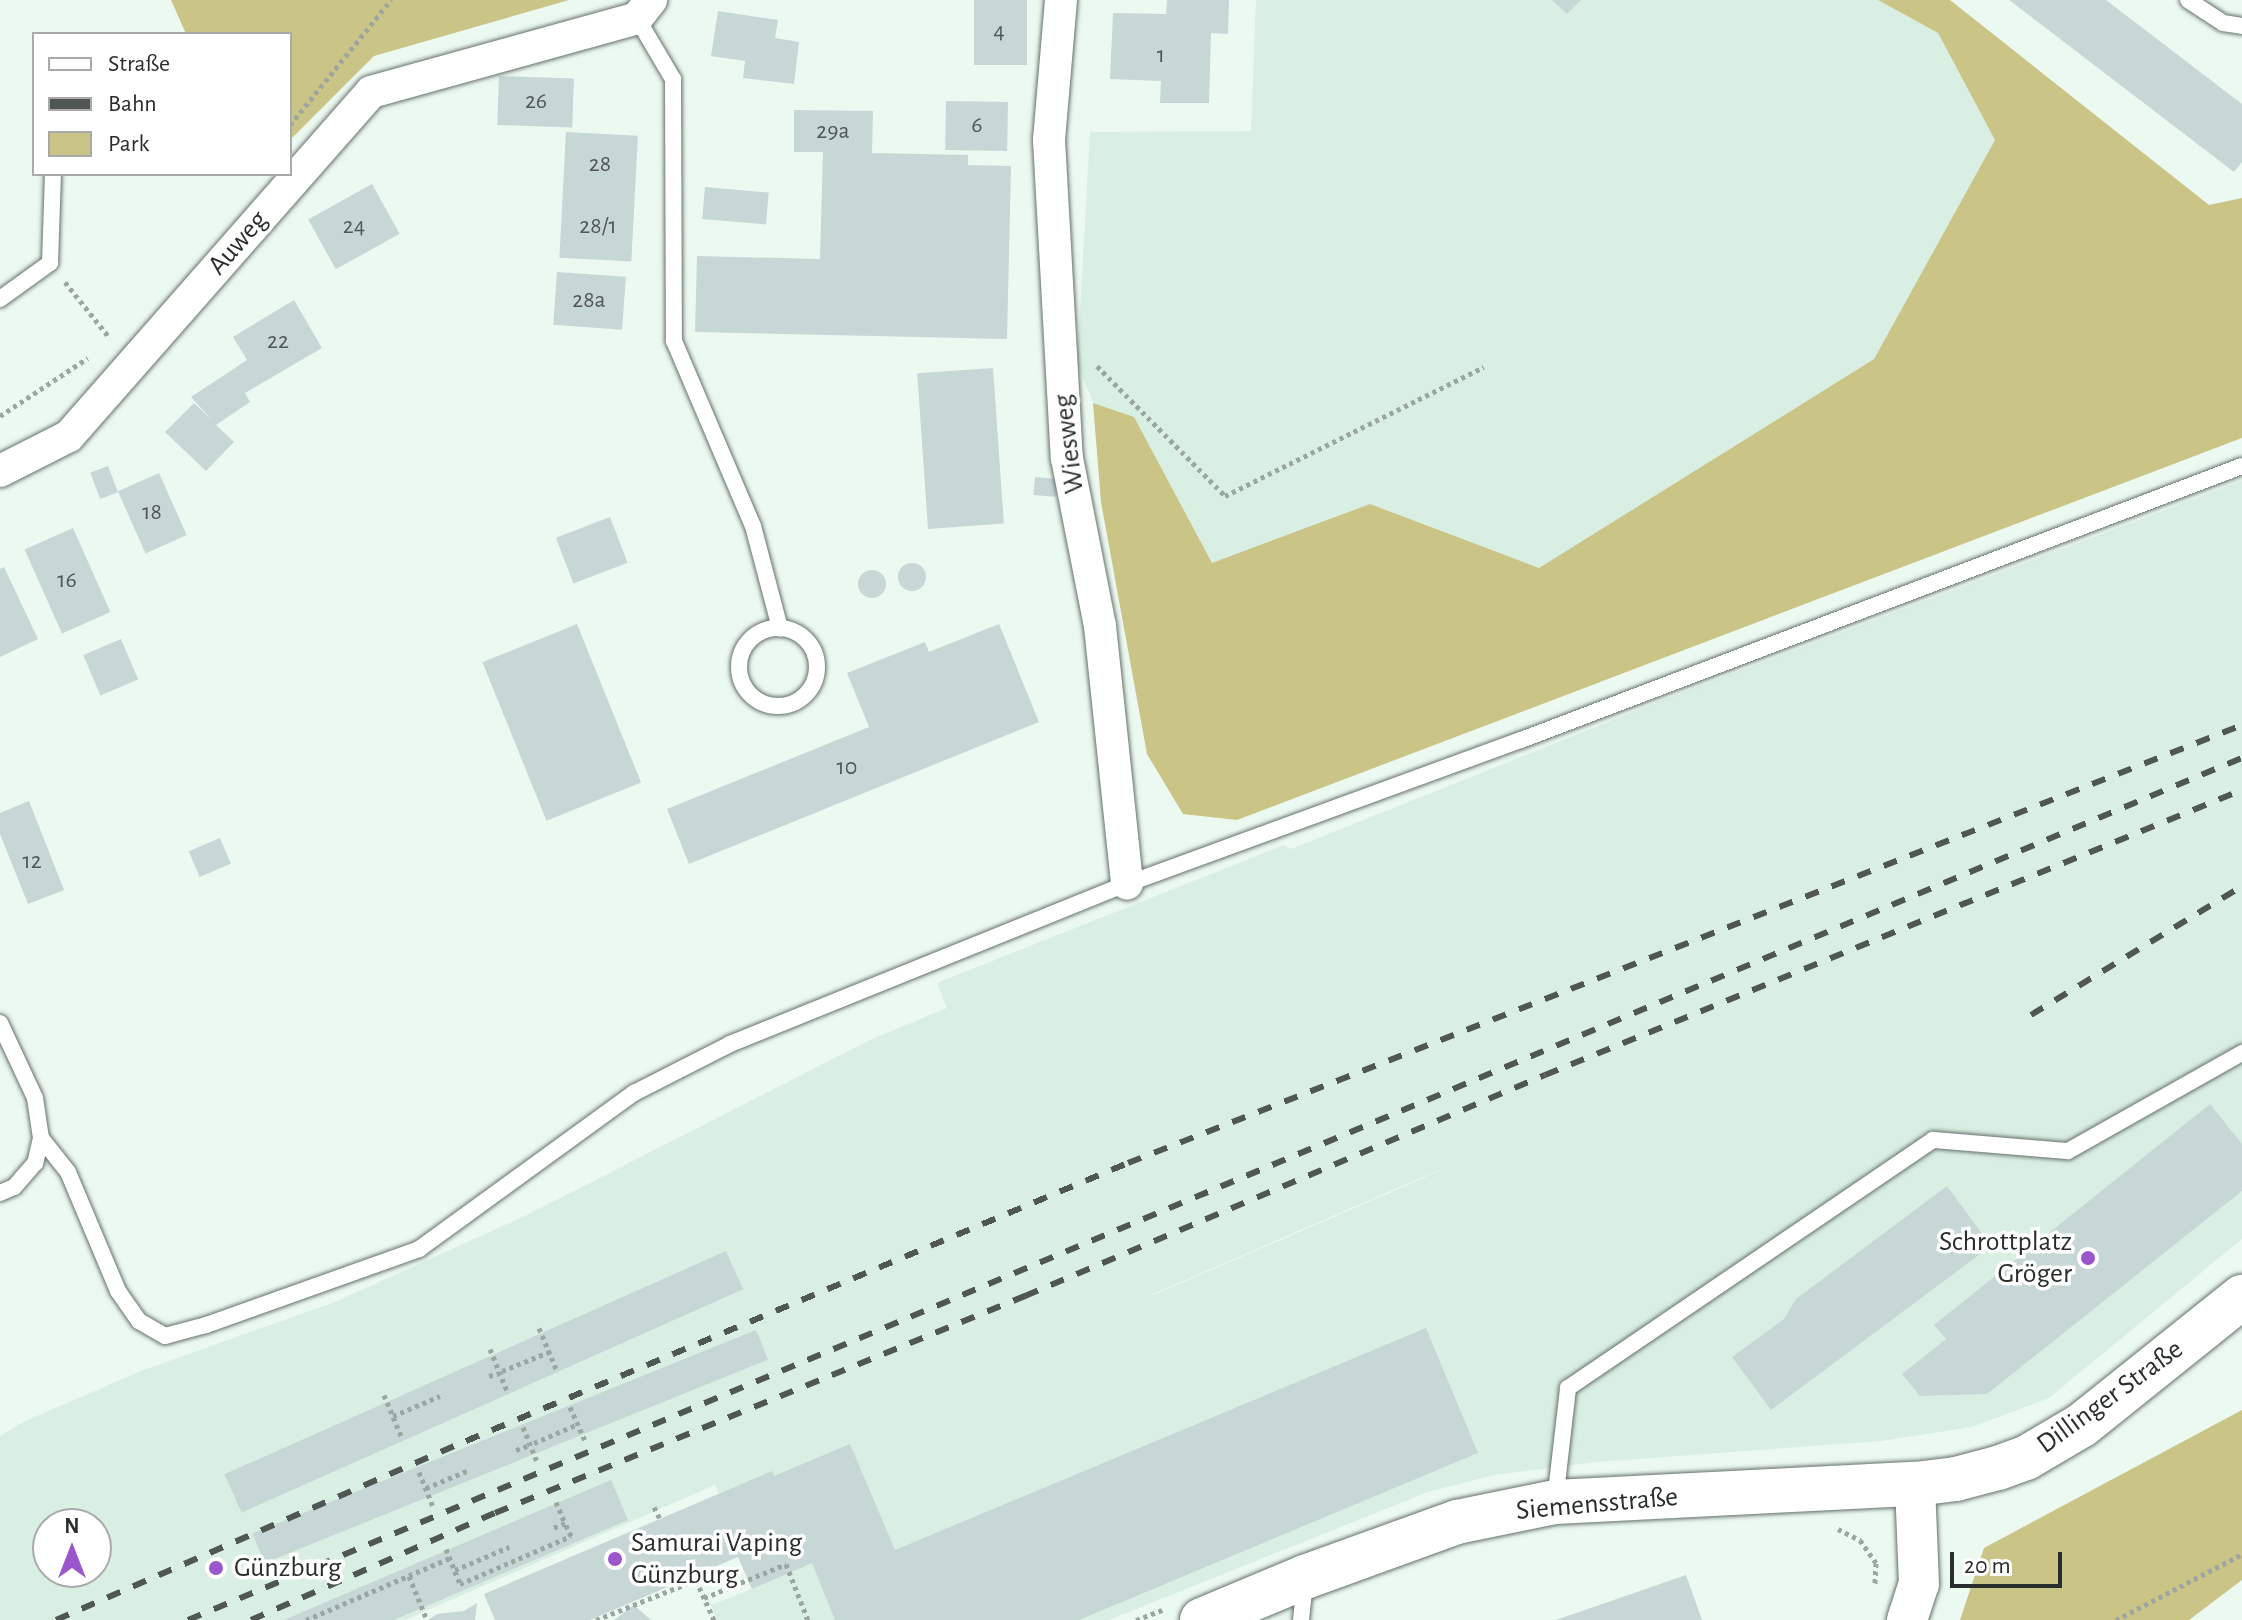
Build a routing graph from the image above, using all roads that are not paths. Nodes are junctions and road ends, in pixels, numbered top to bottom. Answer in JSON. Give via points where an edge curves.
{"nodes":[{"id":1,"x":1061,"y":0,"type":"edge"},
{"id":2,"x":2188,"y":0,"type":"edge"},
{"id":3,"x":644,"y":9,"type":"edge"},
{"id":4,"x":2242,"y":26,"type":"edge"},
{"id":5,"x":53,"y":176,"type":"edge"},
{"id":6,"x":0,"y":299,"type":"edge"},
{"id":7,"x":2242,"y":466,"type":"edge"},
{"id":8,"x":0,"y":471,"type":"edge"},
{"id":9,"x":780,"y":628,"type":"junction"},
{"id":10,"x":1127,"y":884,"type":"junction"},
{"id":11,"x":0,"y":1023,"type":"edge"},
{"id":12,"x":2242,"y":1053,"type":"edge"},
{"id":13,"x":41,"y":1138,"type":"junction"},
{"id":14,"x":0,"y":1193,"type":"edge"},
{"id":15,"x":2242,"y":1297,"type":"edge"},
{"id":16,"x":1915,"y":1484,"type":"junction"},
{"id":17,"x":1555,"y":1502,"type":"junction"},
{"id":18,"x":1305,"y":1577,"type":"junction"},
{"id":19,"x":1202,"y":1620,"type":"edge"},
{"id":20,"x":1301,"y":1620,"type":"edge"},
{"id":21,"x":1907,"y":1620,"type":"edge"}],
"edges":[{"from":1,"to":10,"type":"street","name":"Wiesweg","via":[[1049,140],[1067,458],[1100,626]]},
{"from":2,"to":4,"type":"lane","via":[[2223,23]]},
{"from":3,"to":8,"type":"street","name":"Auweg","via":[[371,92],[69,436]]},
{"from":3,"to":9,"type":"lane","name":"Auweg","via":[[673,79],[674,341],[753,526]]},
{"from":5,"to":6,"type":"lane","via":[[50,263]]},
{"from":7,"to":10,"type":"lane"},
{"from":9,"to":9,"type":"lane","via":[[746,644],[739,669],[749,693],[759,701],[783,705],[806,694],[816,659],[804,637]]},
{"from":10,"to":13,"type":"lane","via":[[730,1044],[634,1093],[419,1249],[165,1336],[139,1321],[118,1291],[68,1172]]},
{"from":11,"to":13,"type":"lane","via":[[35,1098]]},
{"from":12,"to":17,"type":"lane","via":[[2068,1151],[1933,1140],[1568,1388]]},
{"from":13,"to":14,"type":"lane","via":[[35,1163],[14,1187]]},
{"from":15,"to":16,"type":"main road","name":"Dillinger Straße","via":[[2082,1425],[2026,1458],[1956,1479]]},
{"from":16,"to":17,"type":"main road","name":"Siemensstraße"},
{"from":16,"to":21,"type":"street","via":[[1919,1584]]},
{"from":17,"to":18,"type":"main road","name":"Siemensstraße","via":[[1457,1522]]},
{"from":18,"to":19,"type":"main road","name":"Siemensstraße"},
{"from":18,"to":20,"type":"lane"}]}
